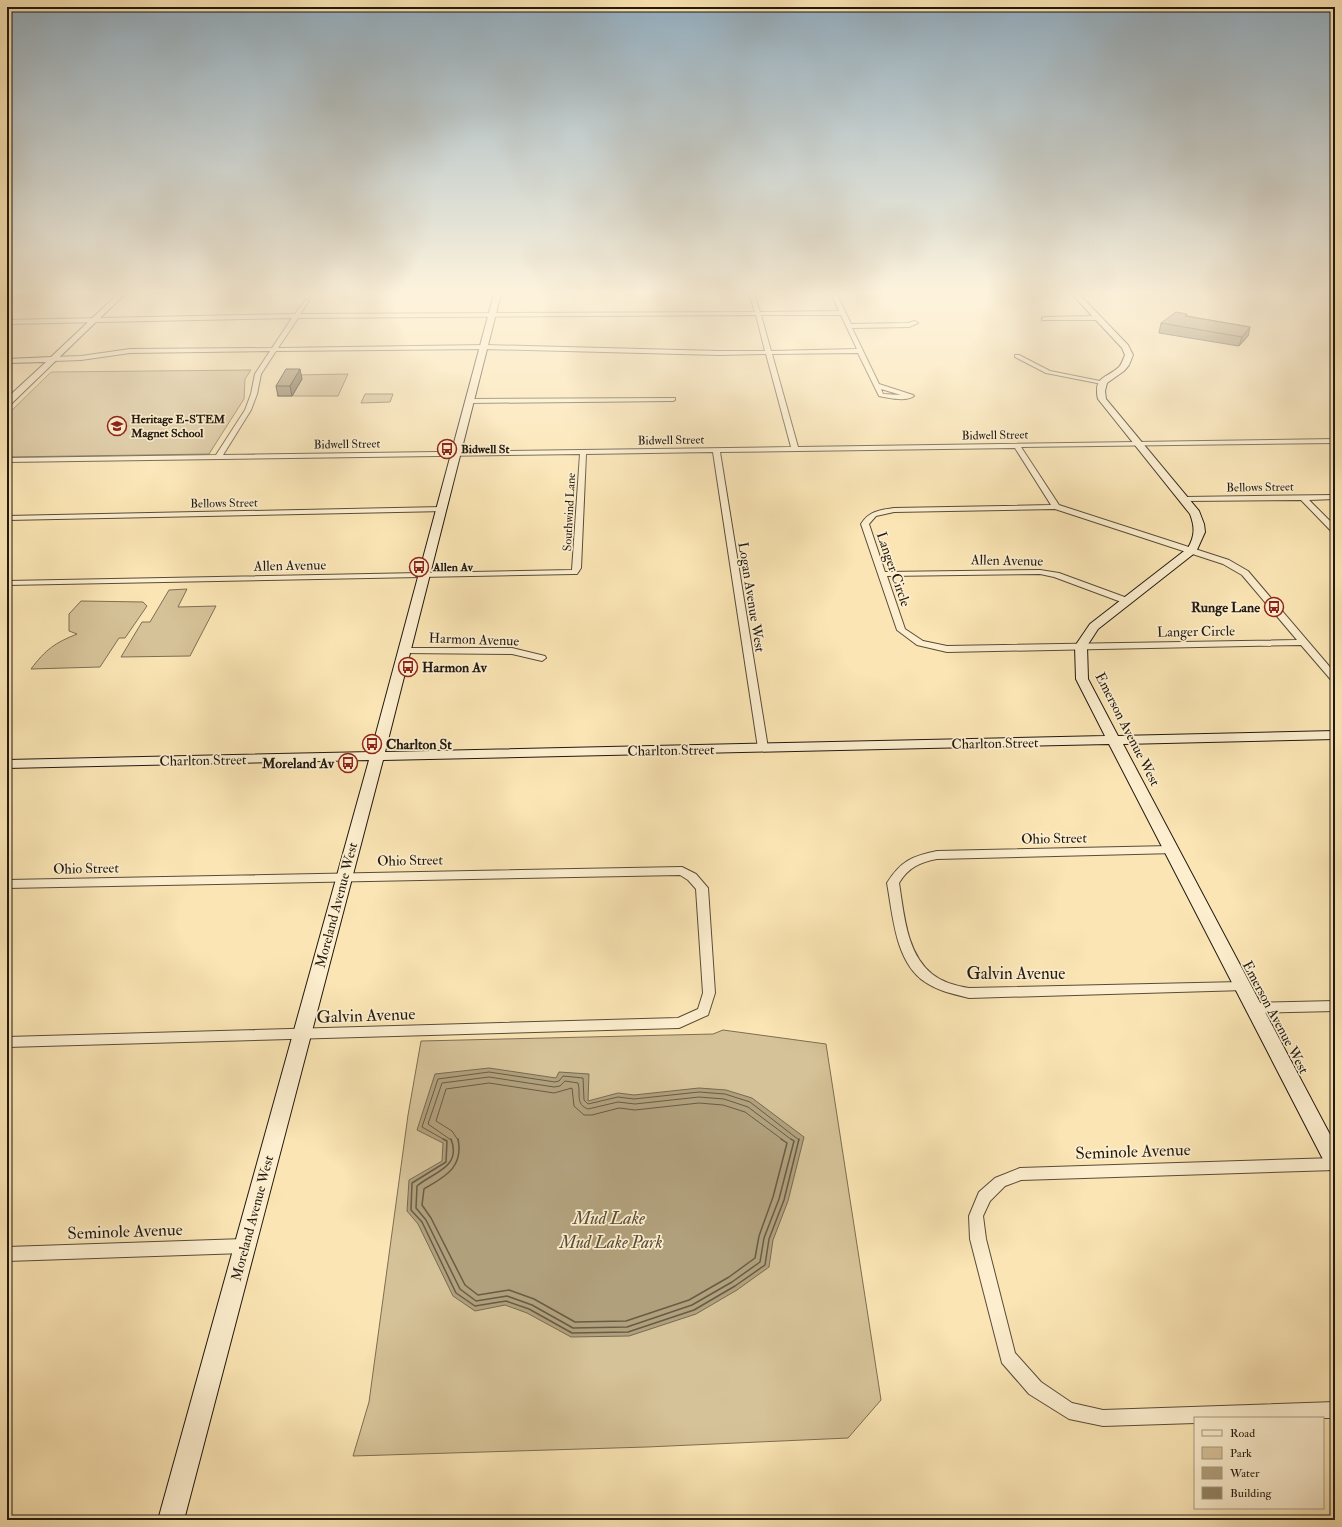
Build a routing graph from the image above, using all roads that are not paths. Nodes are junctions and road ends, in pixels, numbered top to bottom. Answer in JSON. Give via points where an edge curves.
{"nodes":[{"id":1,"x":51,"y":361,"type":"edge"},
{"id":2,"x":266,"y":361,"type":"edge"},
{"id":3,"x":481,"y":361,"type":"edge"},
{"id":4,"x":771,"y":361,"type":"edge"},
{"id":5,"x":866,"y":361,"type":"edge"},
{"id":6,"x":1027,"y":361,"type":"edge"},
{"id":7,"x":1126,"y":361,"type":"edge"},
{"id":8,"x":1102,"y":382,"type":"junction"},
{"id":9,"x":876,"y":385,"type":"junction"},
{"id":10,"x":673,"y":399,"type":"dead end"},
{"id":11,"x":470,"y":401,"type":"junction"},
{"id":12,"x":7,"y":402,"type":"edge"},
{"id":13,"x":1335,"y":441,"type":"edge"},
{"id":14,"x":1138,"y":444,"type":"junction"},
{"id":15,"x":1017,"y":446,"type":"junction"},
{"id":16,"x":795,"y":449,"type":"junction"},
{"id":17,"x":716,"y":450,"type":"junction"},
{"id":18,"x":583,"y":452,"type":"junction"},
{"id":19,"x":456,"y":454,"type":"junction"},
{"id":20,"x":218,"y":457,"type":"junction"},
{"id":21,"x":7,"y":460,"type":"edge"},
{"id":22,"x":1335,"y":497,"type":"edge"},
{"id":23,"x":1302,"y":498,"type":"junction"},
{"id":24,"x":1185,"y":499,"type":"junction"},
{"id":25,"x":1056,"y":508,"type":"junction"},
{"id":26,"x":442,"y":510,"type":"junction"},
{"id":27,"x":7,"y":518,"type":"edge"},
{"id":28,"x":1335,"y":530,"type":"edge"},
{"id":29,"x":1192,"y":550,"type":"junction"},
{"id":30,"x":574,"y":572,"type":"joint"},
{"id":31,"x":881,"y":574,"type":"junction"},
{"id":32,"x":425,"y":576,"type":"junction"},
{"id":33,"x":7,"y":583,"type":"edge"},
{"id":34,"x":1127,"y":601,"type":"junction"},
{"id":35,"x":1304,"y":642,"type":"junction"},
{"id":36,"x":1082,"y":646,"type":"junction"},
{"id":37,"x":405,"y":651,"type":"junction"},
{"id":38,"x":542,"y":658,"type":"dead end"},
{"id":39,"x":1335,"y":680,"type":"edge"},
{"id":40,"x":1335,"y":736,"type":"edge"},
{"id":41,"x":1115,"y":741,"type":"junction"},
{"id":42,"x":763,"y":748,"type":"junction"},
{"id":43,"x":377,"y":756,"type":"junction"},
{"id":44,"x":7,"y":764,"type":"edge"},
{"id":45,"x":1171,"y":850,"type":"junction"},
{"id":46,"x":937,"y":855,"type":"joint"},
{"id":47,"x":344,"y":877,"type":"junction"},
{"id":48,"x":7,"y":884,"type":"edge"},
{"id":49,"x":1242,"y":987,"type":"junction"},
{"id":50,"x":709,"y":993,"type":"joint"},
{"id":51,"x":1335,"y":1006,"type":"edge"},
{"id":52,"x":1254,"y":1008,"type":"junction"},
{"id":53,"x":302,"y":1034,"type":"junction"},
{"id":54,"x":7,"y":1042,"type":"edge"},
{"id":55,"x":1335,"y":1164,"type":"edge"},
{"id":56,"x":244,"y":1246,"type":"junction"},
{"id":57,"x":7,"y":1254,"type":"edge"},
{"id":58,"x":1335,"y":1410,"type":"edge"},
{"id":59,"x":171,"y":1520,"type":"edge"}],
"edges":[{"from":1,"to":12,"type":"street"},
{"from":2,"to":20,"type":"street","via":[[258,374],[248,410]]},
{"from":3,"to":11,"type":"street","name":"Moreland Avenue West"},
{"from":4,"to":16,"type":"street"},
{"from":5,"to":9,"type":"street"},
{"from":6,"to":8,"type":"street","via":[[1048,372]]},
{"from":7,"to":8,"type":"street","via":[[1124,366]]},
{"from":8,"to":14,"type":"street","via":[[1099,390],[1102,399]]},
{"from":9,"to":9,"type":"street","via":[[881,395],[887,397],[911,396]]},
{"from":10,"to":11,"type":"street"},
{"from":11,"to":19,"type":"street","name":"Moreland Avenue West"},
{"from":13,"to":14,"type":"street","name":"Bidwell Street"},
{"from":14,"to":15,"type":"street","name":"Bidwell Street"},
{"from":14,"to":24,"type":"street"},
{"from":15,"to":16,"type":"street","name":"Bidwell Street"},
{"from":15,"to":25,"type":"street"},
{"from":16,"to":17,"type":"street","name":"Bidwell Street"},
{"from":17,"to":18,"type":"street","name":"Bidwell Street"},
{"from":17,"to":42,"type":"street","name":"Logan Avenue West"},
{"from":18,"to":19,"type":"street","name":"Bidwell Street"},
{"from":18,"to":30,"type":"street","name":"Southwind Lane","via":[[577,568]]},
{"from":19,"to":20,"type":"street","name":"Bidwell Street"},
{"from":19,"to":26,"type":"street","name":"Moreland Avenue West"},
{"from":20,"to":21,"type":"street","name":"Bidwell Street"},
{"from":22,"to":23,"type":"street","name":"Bellows Street"},
{"from":23,"to":24,"type":"street","name":"Bellows Street"},
{"from":23,"to":28,"type":"street"},
{"from":24,"to":29,"type":"street","via":[[1200,526],[1199,538]]},
{"from":25,"to":29,"type":"street","name":"Langer Circle"},
{"from":25,"to":31,"type":"street","name":"Langer Circle","via":[[894,510],[876,513],[868,518],[865,524]]},
{"from":26,"to":27,"type":"street","name":"Bellows Street"},
{"from":26,"to":32,"type":"street","name":"Moreland Avenue West"},
{"from":29,"to":34,"type":"street"},
{"from":29,"to":35,"type":"street","name":"Langer Circle","via":[[1226,562],[1245,573]]},
{"from":30,"to":32,"type":"street","name":"Allen Avenue"},
{"from":31,"to":34,"type":"street","name":"Allen Avenue","via":[[1040,572],[1056,575]]},
{"from":31,"to":36,"type":"street","name":"Langer Circle","via":[[901,630],[920,643],[947,648]]},
{"from":32,"to":33,"type":"street","name":"Allen Avenue"},
{"from":32,"to":37,"type":"street","name":"Moreland Avenue West"},
{"from":34,"to":36,"type":"street","via":[[1094,627]]},
{"from":35,"to":36,"type":"street","name":"Langer Circle"},
{"from":35,"to":39,"type":"street","name":"Langer Circle"},
{"from":36,"to":41,"type":"street","name":"Emerson Avenue West","via":[[1082,679]]},
{"from":37,"to":38,"type":"street","name":"Harmon Avenue","via":[[512,651]]},
{"from":37,"to":43,"type":"street","name":"Moreland Avenue West"},
{"from":40,"to":41,"type":"street","name":"Charlton Street"},
{"from":41,"to":42,"type":"street","name":"Charlton Street"},
{"from":41,"to":45,"type":"street","name":"Emerson Avenue West"},
{"from":42,"to":43,"type":"street","name":"Charlton Street"},
{"from":43,"to":44,"type":"street","name":"Charlton Street"},
{"from":43,"to":47,"type":"street","name":"Moreland Avenue West"},
{"from":45,"to":46,"type":"street","name":"Ohio Street"},
{"from":45,"to":49,"type":"street","name":"Emerson Avenue West"},
{"from":46,"to":49,"type":"street","name":"Galvin Avenue","via":[[918,859],[901,869],[893,883],[907,949],[928,978],[951,988],[969,993]]},
{"from":47,"to":48,"type":"street","name":"Ohio Street"},
{"from":47,"to":50,"type":"street","name":"Ohio Street","via":[[682,871],[702,888]]},
{"from":47,"to":53,"type":"street","name":"Moreland Avenue West"},
{"from":49,"to":52,"type":"street","name":"Emerson Avenue West"},
{"from":50,"to":53,"type":"street","name":"Galvin Avenue","via":[[704,1012],[679,1024]]},
{"from":51,"to":52,"type":"street"},
{"from":52,"to":55,"type":"street","name":"Emerson Avenue West"},
{"from":53,"to":54,"type":"street","name":"Galvin Avenue"},
{"from":53,"to":56,"type":"street","name":"Moreland Avenue West"},
{"from":55,"to":58,"type":"street","name":"Seminole Avenue","via":[[1020,1174],[1000,1182],[984,1197],[976,1216],[978,1239],[1008,1357],[1035,1388],[1069,1411],[1103,1418]]},
{"from":56,"to":57,"type":"street","name":"Seminole Avenue"},
{"from":56,"to":59,"type":"street","name":"Moreland Avenue West"}]}
